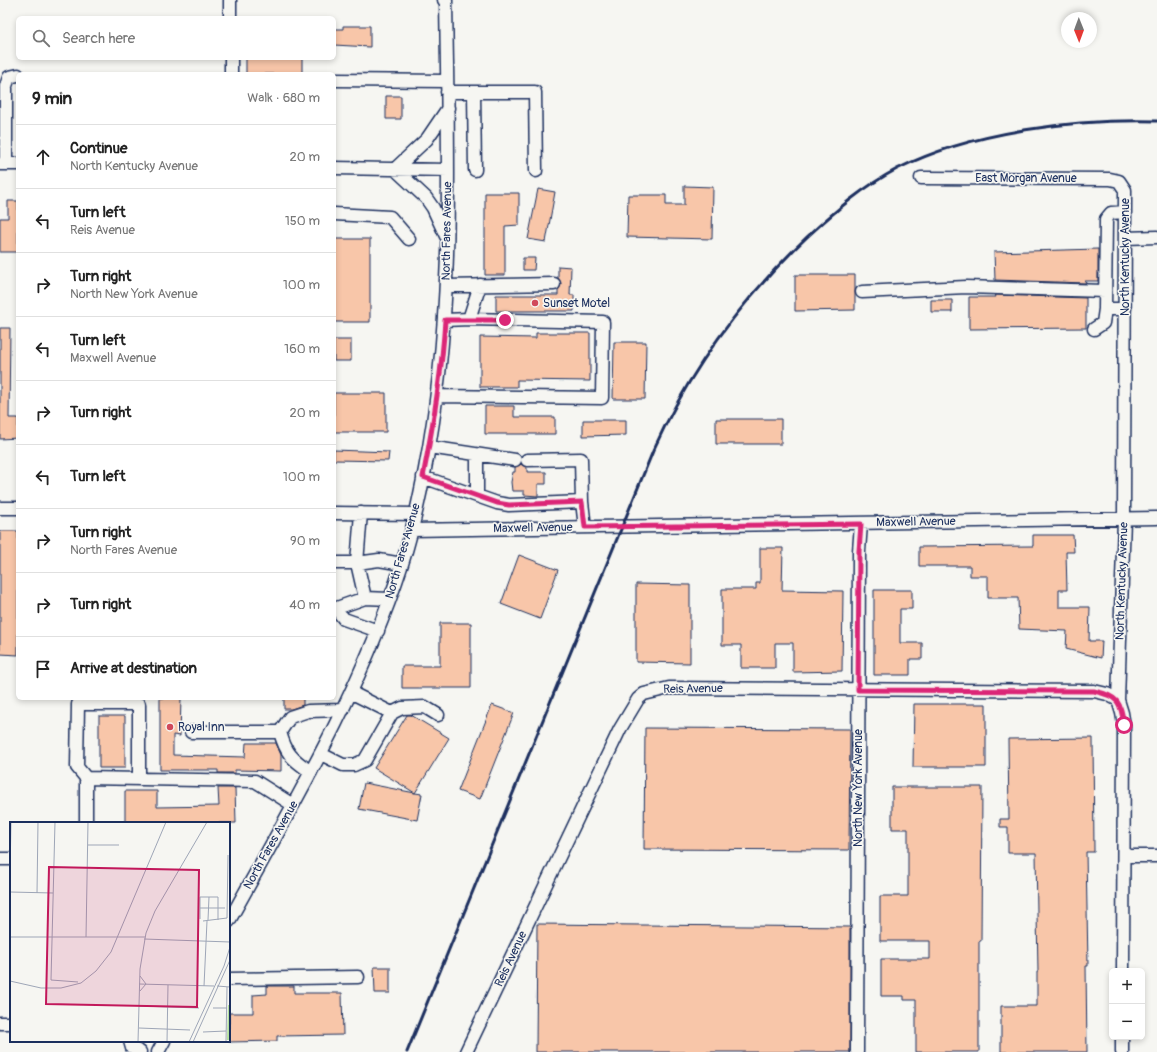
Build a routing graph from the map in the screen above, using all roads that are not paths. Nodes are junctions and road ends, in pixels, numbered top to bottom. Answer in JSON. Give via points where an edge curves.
{"nodes":[{"id":1,"x":230,"y":0,"type":"edge"},
{"id":2,"x":445,"y":0,"type":"edge"},
{"id":3,"x":230,"y":16,"type":"edge"},
{"id":4,"x":231,"y":60,"type":"edge"},
{"id":5,"x":231,"y":72,"type":"edge"},
{"id":6,"x":16,"y":75,"type":"edge"},
{"id":7,"x":336,"y":80,"type":"edge"},
{"id":8,"x":447,"y":86,"type":"junction"},
{"id":9,"x":474,"y":92,"type":"junction"},
{"id":10,"x":448,"y":108,"type":"junction"},
{"id":11,"x":8,"y":164,"type":"edge"},
{"id":12,"x":336,"y":168,"type":"edge"},
{"id":13,"x":395,"y":169,"type":"junction"},
{"id":14,"x":448,"y":170,"type":"junction"},
{"id":15,"x":474,"y":170,"type":"dead end"},
{"id":16,"x":536,"y":171,"type":"dead end"},
{"id":17,"x":921,"y":178,"type":"dead end"},
{"id":18,"x":1125,"y":190,"type":"joint"},
{"id":19,"x":1125,"y":212,"type":"junction"},
{"id":20,"x":336,"y":214,"type":"edge"},
{"id":21,"x":1157,"y":237,"type":"edge"},
{"id":22,"x":1125,"y":238,"type":"junction"},
{"id":23,"x":409,"y":239,"type":"dead end"},
{"id":24,"x":448,"y":240,"type":"junction"},
{"id":25,"x":554,"y":284,"type":"dead end"},
{"id":26,"x":446,"y":286,"type":"junction"},
{"id":27,"x":480,"y":286,"type":"junction"},
{"id":28,"x":1105,"y":291,"type":"junction"},
{"id":29,"x":862,"y":292,"type":"dead end"},
{"id":30,"x":1105,"y":309,"type":"junction"},
{"id":31,"x":1125,"y":309,"type":"junction"},
{"id":32,"x":469,"y":319,"type":"junction"},
{"id":33,"x":445,"y":320,"type":"junction"},
{"id":34,"x":1094,"y":329,"type":"dead end"},
{"id":35,"x":437,"y":396,"type":"junction"},
{"id":36,"x":429,"y":447,"type":"junction"},
{"id":37,"x":477,"y":455,"type":"junction"},
{"id":38,"x":515,"y":460,"type":"dead end"},
{"id":39,"x":527,"y":460,"type":"dead end"},
{"id":40,"x":423,"y":477,"type":"junction"},
{"id":41,"x":477,"y":496,"type":"junction"},
{"id":42,"x":582,"y":502,"type":"junction"},
{"id":43,"x":0,"y":508,"type":"edge"},
{"id":44,"x":16,"y":508,"type":"edge"},
{"id":45,"x":336,"y":513,"type":"edge"},
{"id":46,"x":361,"y":513,"type":"junction"},
{"id":47,"x":416,"y":514,"type":"junction"},
{"id":48,"x":1157,"y":518,"type":"edge"},
{"id":49,"x":1124,"y":519,"type":"junction"},
{"id":50,"x":861,"y":524,"type":"junction"},
{"id":51,"x":585,"y":527,"type":"junction"},
{"id":52,"x":412,"y":530,"type":"junction"},
{"id":53,"x":336,"y":563,"type":"edge"},
{"id":54,"x":357,"y":563,"type":"junction"},
{"id":55,"x":402,"y":564,"type":"junction"},
{"id":56,"x":365,"y":598,"type":"junction"},
{"id":57,"x":390,"y":599,"type":"junction"},
{"id":58,"x":336,"y":609,"type":"edge"},
{"id":59,"x":336,"y":610,"type":"edge"},
{"id":60,"x":378,"y":631,"type":"junction"},
{"id":61,"x":858,"y":690,"type":"junction"},
{"id":62,"x":352,"y":693,"type":"junction"},
{"id":63,"x":1118,"y":700,"type":"junction"},
{"id":64,"x":343,"y":710,"type":"junction"},
{"id":65,"x":392,"y":713,"type":"junction"},
{"id":66,"x":438,"y":715,"type":"dead end"},
{"id":67,"x":191,"y":732,"type":"dead end"},
{"id":68,"x":280,"y":732,"type":"junction"},
{"id":69,"x":321,"y":754,"type":"junction"},
{"id":70,"x":311,"y":772,"type":"junction"},
{"id":71,"x":86,"y":778,"type":"junction"},
{"id":72,"x":139,"y":779,"type":"junction"},
{"id":73,"x":293,"y":805,"type":"junction"},
{"id":74,"x":86,"y":822,"type":"edge"},
{"id":75,"x":1124,"y":856,"type":"junction"},
{"id":76,"x":1157,"y":856,"type":"edge"},
{"id":77,"x":230,"y":918,"type":"edge"},
{"id":78,"x":1123,"y":968,"type":"edge"},
{"id":79,"x":358,"y":977,"type":"dead end"},
{"id":80,"x":230,"y":979,"type":"edge"},
{"id":81,"x":1122,"y":1040,"type":"edge"},
{"id":82,"x":130,"y":1042,"type":"edge"},
{"id":83,"x":163,"y":1042,"type":"edge"},
{"id":84,"x":140,"y":1052,"type":"edge"},
{"id":85,"x":158,"y":1052,"type":"edge"},
{"id":86,"x":466,"y":1052,"type":"edge"},
{"id":87,"x":858,"y":1052,"type":"edge"},
{"id":88,"x":1122,"y":1052,"type":"edge"}],
"edges":[{"from":1,"to":3,"type":"street"},
{"from":2,"to":8,"type":"street","name":"North Fares Avenue"},
{"from":4,"to":5,"type":"street"},
{"from":6,"to":11,"type":"street","via":[[9,77],[6,86]]},
{"from":7,"to":8,"type":"street"},
{"from":8,"to":9,"type":"street"},
{"from":8,"to":10,"type":"street","name":"North Fares Avenue"},
{"from":9,"to":15,"type":"street"},
{"from":9,"to":16,"type":"street","via":[[535,92]]},
{"from":10,"to":13,"type":"street","via":[[427,139]]},
{"from":10,"to":14,"type":"street","name":"North Fares Avenue"},
{"from":12,"to":13,"type":"street"},
{"from":13,"to":14,"type":"street"},
{"from":13,"to":24,"type":"street","via":[[426,198]]},
{"from":14,"to":24,"type":"street","name":"North Fares Avenue"},
{"from":17,"to":18,"type":"street","name":"East Morgan Avenue","via":[[1110,179],[1119,181]]},
{"from":18,"to":19,"type":"street","name":"North Kentucky Avenue"},
{"from":19,"to":22,"type":"street","name":"North Kentucky Avenue"},
{"from":19,"to":28,"type":"street","via":[[1111,213],[1106,219]]},
{"from":20,"to":23,"type":"street","via":[[390,217]]},
{"from":21,"to":22,"type":"street"},
{"from":22,"to":31,"type":"street","name":"North Kentucky Avenue"},
{"from":24,"to":26,"type":"street","name":"North Fares Avenue"},
{"from":25,"to":27,"type":"street"},
{"from":26,"to":27,"type":"street"},
{"from":26,"to":33,"type":"street","name":"North Fares Avenue"},
{"from":27,"to":32,"type":"street"},
{"from":28,"to":29,"type":"street","via":[[966,287]]},
{"from":28,"to":30,"type":"street"},
{"from":30,"to":31,"type":"street"},
{"from":30,"to":34,"type":"street","via":[[1103,323]]},
{"from":31,"to":49,"type":"street","name":"North Kentucky Avenue"},
{"from":32,"to":33,"type":"street"},
{"from":32,"to":35,"type":"street","via":[[603,322],[602,398]]},
{"from":33,"to":35,"type":"street","name":"North Fares Avenue"},
{"from":35,"to":36,"type":"street","name":"North Fares Avenue"},
{"from":36,"to":37,"type":"street"},
{"from":36,"to":40,"type":"street","name":"North Fares Avenue"},
{"from":37,"to":38,"type":"street"},
{"from":37,"to":41,"type":"street"},
{"from":39,"to":42,"type":"street","via":[[581,459]]},
{"from":40,"to":41,"type":"street"},
{"from":40,"to":47,"type":"street","name":"North Fares Avenue"},
{"from":41,"to":42,"type":"street","via":[[509,505]]},
{"from":42,"to":51,"type":"street"},
{"from":43,"to":44,"type":"street"},
{"from":45,"to":46,"type":"street"},
{"from":46,"to":47,"type":"street"},
{"from":46,"to":54,"type":"street"},
{"from":47,"to":52,"type":"street","name":"North Fares Avenue"},
{"from":48,"to":49,"type":"street","name":"Maxwell Avenue"},
{"from":49,"to":50,"type":"street","name":"Maxwell Avenue"},
{"from":49,"to":63,"type":"street","name":"North Kentucky Avenue"},
{"from":50,"to":51,"type":"street","name":"Maxwell Avenue"},
{"from":50,"to":61,"type":"street","name":"North New York Avenue"},
{"from":51,"to":52,"type":"street","name":"Maxwell Avenue"},
{"from":52,"to":55,"type":"street","name":"North Fares Avenue"},
{"from":53,"to":54,"type":"street"},
{"from":54,"to":55,"type":"street","via":[[378,560]]},
{"from":54,"to":56,"type":"street"},
{"from":55,"to":57,"type":"street","name":"North Fares Avenue"},
{"from":56,"to":57,"type":"street"},
{"from":56,"to":58,"type":"street"},
{"from":57,"to":60,"type":"street","name":"North Fares Avenue"},
{"from":59,"to":60,"type":"street","via":[[344,619]]},
{"from":60,"to":62,"type":"street","name":"North Fares Avenue"},
{"from":61,"to":63,"type":"street","name":"Reis Avenue","via":[[1094,691]]},
{"from":61,"to":86,"type":"street","name":"Reis Avenue","via":[[669,688],[644,694],[638,699],[620,729]]},
{"from":61,"to":87,"type":"street","name":"North New York Avenue"},
{"from":62,"to":64,"type":"street","name":"North Fares Avenue"},
{"from":62,"to":65,"type":"street"},
{"from":63,"to":75,"type":"street","name":"North Kentucky Avenue","via":[[1124,725]]},
{"from":64,"to":68,"type":"street","via":[[308,711],[290,717]]},
{"from":64,"to":69,"type":"street","name":"North Fares Avenue"},
{"from":65,"to":66,"type":"street","via":[[402,708],[425,707]]},
{"from":65,"to":69,"type":"street","via":[[365,760],[354,765],[343,765]]},
{"from":67,"to":68,"type":"street"},
{"from":68,"to":70,"type":"street","via":[[285,748],[296,761]]},
{"from":69,"to":70,"type":"street","name":"North Fares Avenue"},
{"from":70,"to":73,"type":"street","name":"North Fares Avenue"},
{"from":71,"to":72,"type":"street"},
{"from":71,"to":72,"type":"street","via":[[77,767],[78,704],[139,704]]},
{"from":71,"to":74,"type":"street"},
{"from":72,"to":73,"type":"street","via":[[255,781]]},
{"from":73,"to":77,"type":"street","name":"North Fares Avenue"},
{"from":75,"to":76,"type":"street"},
{"from":75,"to":78,"type":"street","name":"North Kentucky Avenue"},
{"from":79,"to":80,"type":"street"},
{"from":81,"to":88,"type":"street"},
{"from":82,"to":84,"type":"street","via":[[132,1048]]},
{"from":83,"to":85,"type":"street"}]}
